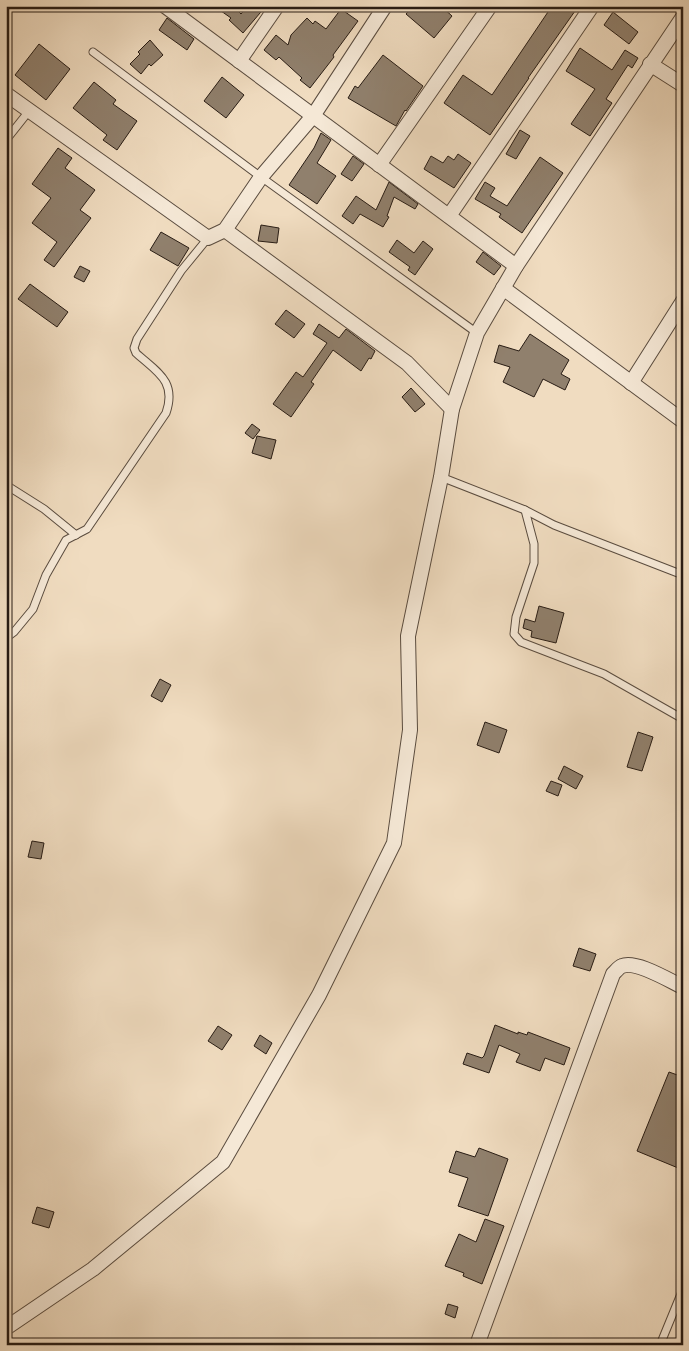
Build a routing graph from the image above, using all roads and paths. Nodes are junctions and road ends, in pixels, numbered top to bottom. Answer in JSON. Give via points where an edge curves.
{"nodes":[{"id":1,"x":277,"y":6,"type":"edge"},
{"id":2,"x":385,"y":6,"type":"edge"},
{"id":3,"x":490,"y":6,"type":"edge"},
{"id":4,"x":592,"y":6,"type":"edge"},
{"id":5,"x":174,"y":9,"type":"edge"},
{"id":6,"x":683,"y":17,"type":"edge"},
{"id":7,"x":93,"y":52,"type":"dead end"},
{"id":8,"x":240,"y":61,"type":"junction"},
{"id":9,"x":650,"y":64,"type":"junction"},
{"id":10,"x":683,"y":85,"type":"edge"},
{"id":11,"x":6,"y":94,"type":"edge"},
{"id":12,"x":28,"y":111,"type":"junction"},
{"id":13,"x":313,"y":116,"type":"junction"},
{"id":14,"x":6,"y":140,"type":"edge"},
{"id":15,"x":380,"y":165,"type":"junction"},
{"id":16,"x":261,"y":177,"type":"junction"},
{"id":17,"x":449,"y":216,"type":"junction"},
{"id":18,"x":225,"y":230,"type":"junction"},
{"id":19,"x":208,"y":238,"type":"junction"},
{"id":20,"x":516,"y":266,"type":"junction"},
{"id":21,"x":502,"y":288,"type":"junction"},
{"id":22,"x":683,"y":301,"type":"edge"},
{"id":23,"x":477,"y":332,"type":"junction"},
{"id":24,"x":631,"y":383,"type":"junction"},
{"id":25,"x":452,"y":409,"type":"junction"},
{"id":26,"x":683,"y":421,"type":"edge"},
{"id":27,"x":441,"y":477,"type":"junction"},
{"id":28,"x":6,"y":485,"type":"edge"},
{"id":29,"x":525,"y":510,"type":"junction"},
{"id":30,"x":76,"y":535,"type":"junction"},
{"id":31,"x":683,"y":575,"type":"edge"},
{"id":32,"x":6,"y":638,"type":"edge"},
{"id":33,"x":683,"y":719,"type":"edge"},
{"id":34,"x":683,"y":988,"type":"edge"},
{"id":35,"x":683,"y":1289,"type":"edge"},
{"id":36,"x":6,"y":1328,"type":"edge"},
{"id":37,"x":477,"y":1345,"type":"edge"},
{"id":38,"x":660,"y":1345,"type":"edge"}],
"edges":[{"from":1,"to":8,"type":"street"},
{"from":2,"to":13,"type":"street"},
{"from":3,"to":15,"type":"street"},
{"from":4,"to":17,"type":"street"},
{"from":5,"to":8,"type":"street"},
{"from":6,"to":9,"type":"street"},
{"from":7,"to":16,"type":"lane"},
{"from":8,"to":13,"type":"street"},
{"from":9,"to":10,"type":"street"},
{"from":9,"to":20,"type":"street"},
{"from":11,"to":12,"type":"street"},
{"from":12,"to":14,"type":"lane"},
{"from":12,"to":19,"type":"street"},
{"from":13,"to":15,"type":"street"},
{"from":13,"to":16,"type":"street"},
{"from":15,"to":17,"type":"street"},
{"from":16,"to":18,"type":"street"},
{"from":16,"to":23,"type":"lane"},
{"from":17,"to":20,"type":"street"},
{"from":18,"to":19,"type":"street"},
{"from":18,"to":25,"type":"street","via":[[407,363]]},
{"from":19,"to":30,"type":"lane","via":[[181,271],[134,348],[136,354],[165,379],[170,396],[166,413],[87,529]]},
{"from":20,"to":21,"type":"street"},
{"from":21,"to":23,"type":"street"},
{"from":21,"to":24,"type":"street"},
{"from":22,"to":24,"type":"street"},
{"from":23,"to":25,"type":"street"},
{"from":24,"to":26,"type":"street"},
{"from":25,"to":27,"type":"street"},
{"from":27,"to":29,"type":"lane"},
{"from":27,"to":36,"type":"street","via":[[408,636],[410,730],[394,843],[319,995],[223,1162],[93,1269]]},
{"from":28,"to":30,"type":"lane","via":[[44,509]]},
{"from":29,"to":31,"type":"lane","via":[[554,525]]},
{"from":29,"to":33,"type":"lane","via":[[534,544],[534,563],[516,617],[514,634],[521,642],[604,674]]},
{"from":30,"to":32,"type":"lane","via":[[66,540],[46,576],[33,609]]},
{"from":34,"to":37,"type":"street","via":[[653,972],[630,965],[621,966],[613,974]]},
{"from":35,"to":38,"type":"lane"}]}
